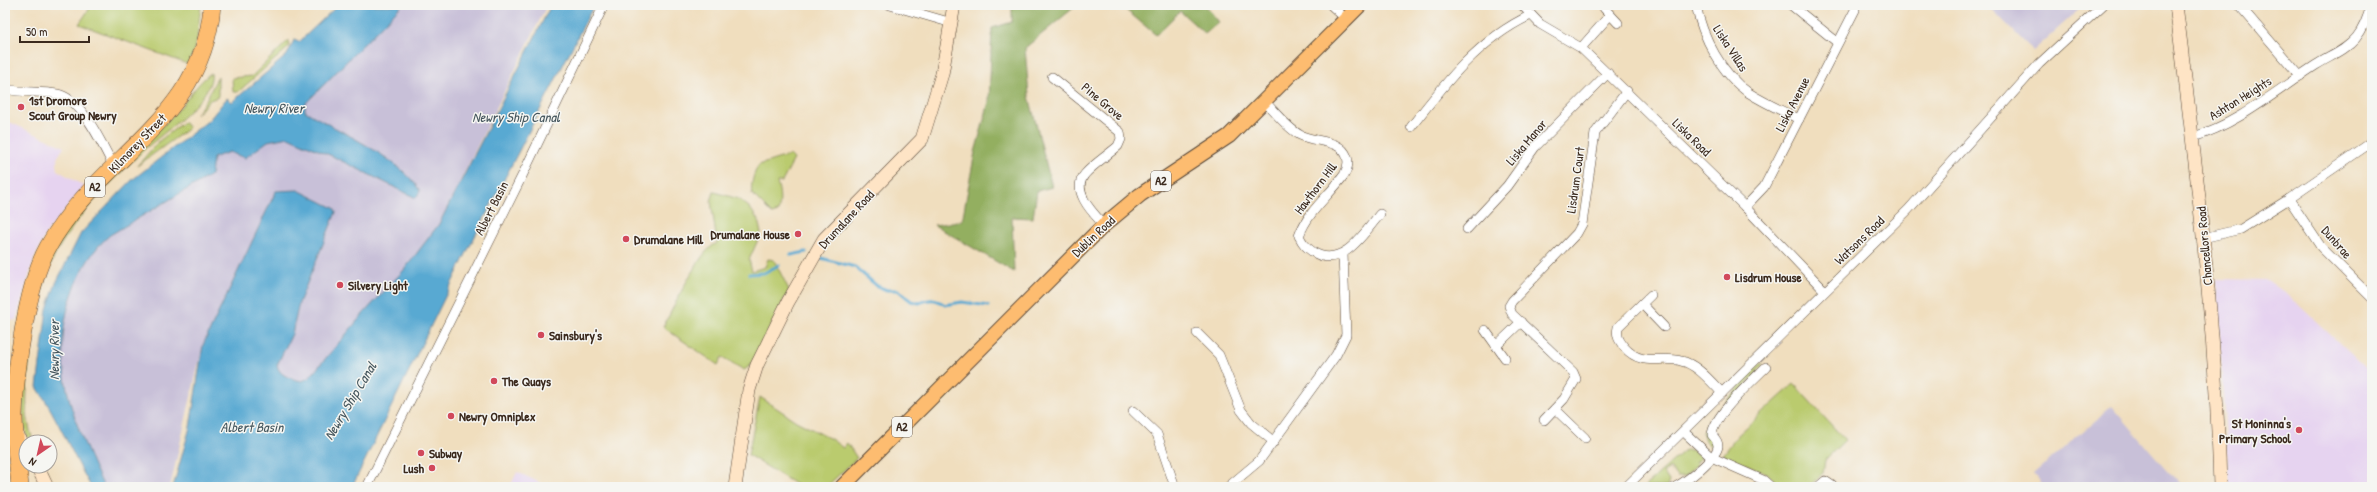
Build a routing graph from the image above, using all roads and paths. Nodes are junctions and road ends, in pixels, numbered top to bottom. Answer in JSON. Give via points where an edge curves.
{"nodes":[{"id":1,"x":212,"y":5,"type":"edge"},
{"id":2,"x":604,"y":5,"type":"edge"},
{"id":3,"x":890,"y":5,"type":"edge"},
{"id":4,"x":954,"y":5,"type":"edge"},
{"id":5,"x":1331,"y":5,"type":"edge"},
{"id":6,"x":1360,"y":5,"type":"edge"},
{"id":7,"x":1522,"y":5,"type":"edge"},
{"id":8,"x":1696,"y":5,"type":"edge"},
{"id":9,"x":1791,"y":5,"type":"edge"},
{"id":10,"x":2103,"y":5,"type":"edge"},
{"id":11,"x":2176,"y":5,"type":"edge"},
{"id":12,"x":2239,"y":5,"type":"edge"},
{"id":13,"x":2370,"y":5,"type":"edge"},
{"id":14,"x":1604,"y":8,"type":"dead end"},
{"id":15,"x":1856,"y":10,"type":"dead end"},
{"id":16,"x":1531,"y":15,"type":"junction"},
{"id":17,"x":1610,"y":15,"type":"junction"},
{"id":18,"x":1346,"y":20,"type":"junction"},
{"id":19,"x":952,"y":23,"type":"junction"},
{"id":20,"x":1618,"y":23,"type":"dead end"},
{"id":21,"x":1837,"y":42,"type":"junction"},
{"id":22,"x":1581,"y":48,"type":"junction"},
{"id":23,"x":1608,"y":73,"type":"junction"},
{"id":24,"x":2300,"y":76,"type":"junction"},
{"id":25,"x":1052,"y":77,"type":"dead end"},
{"id":26,"x":5,"y":89,"type":"edge"},
{"id":27,"x":1626,"y":91,"type":"junction"},
{"id":28,"x":1265,"y":102,"type":"junction"},
{"id":29,"x":1799,"y":119,"type":"junction"},
{"id":30,"x":1411,"y":127,"type":"dead end"},
{"id":31,"x":2192,"y":137,"type":"junction"},
{"id":32,"x":2372,"y":142,"type":"edge"},
{"id":33,"x":114,"y":167,"type":"junction"},
{"id":34,"x":2289,"y":199,"type":"junction"},
{"id":35,"x":1745,"y":207,"type":"junction"},
{"id":36,"x":1380,"y":214,"type":"dead end"},
{"id":37,"x":1104,"y":226,"type":"junction"},
{"id":38,"x":1466,"y":229,"type":"dead end"},
{"id":39,"x":2203,"y":238,"type":"junction"},
{"id":40,"x":1343,"y":254,"type":"junction"},
{"id":41,"x":1824,"y":290,"type":"junction"},
{"id":42,"x":1651,"y":295,"type":"dead end"},
{"id":43,"x":2372,"y":298,"type":"edge"},
{"id":44,"x":1642,"y":304,"type":"junction"},
{"id":45,"x":1521,"y":322,"type":"junction"},
{"id":46,"x":1664,"y":327,"type":"dead end"},
{"id":47,"x":1485,"y":330,"type":"dead end"},
{"id":48,"x":1197,"y":333,"type":"dead end"},
{"id":49,"x":1496,"y":346,"type":"junction"},
{"id":50,"x":1505,"y":358,"type":"dead end"},
{"id":51,"x":1766,"y":367,"type":"dead end"},
{"id":52,"x":11,"y":388,"type":"edge"},
{"id":53,"x":1722,"y":393,"type":"junction"},
{"id":54,"x":1555,"y":409,"type":"junction"},
{"id":55,"x":1133,"y":411,"type":"dead end"},
{"id":56,"x":1544,"y":420,"type":"dead end"},
{"id":57,"x":15,"y":432,"type":"junction"},
{"id":58,"x":1684,"y":432,"type":"junction"},
{"id":59,"x":18,"y":436,"type":"edge"},
{"id":60,"x":1585,"y":438,"type":"dead end"},
{"id":61,"x":1274,"y":442,"type":"junction"},
{"id":62,"x":1712,"y":457,"type":"junction"},
{"id":63,"x":40,"y":474,"type":"edge"},
{"id":64,"x":20,"y":487,"type":"edge"},
{"id":65,"x":47,"y":487,"type":"edge"},
{"id":66,"x":367,"y":487,"type":"edge"},
{"id":67,"x":735,"y":487,"type":"edge"},
{"id":68,"x":842,"y":487,"type":"edge"},
{"id":69,"x":1174,"y":487,"type":"edge"},
{"id":70,"x":1228,"y":487,"type":"edge"},
{"id":71,"x":1626,"y":487,"type":"edge"},
{"id":72,"x":1676,"y":487,"type":"edge"},
{"id":73,"x":1771,"y":487,"type":"edge"},
{"id":74,"x":1818,"y":487,"type":"edge"},
{"id":75,"x":1834,"y":487,"type":"edge"},
{"id":76,"x":2220,"y":487,"type":"edge"}],
"edges":[{"from":1,"to":33,"type":"highway","name":"Kilmorey Street","number":"A2","via":[[204,48],[187,86],[173,106]]},
{"from":2,"to":66,"type":"street","name":"Albert Basin"},
{"from":3,"to":19,"type":"street"},
{"from":4,"to":19,"type":"main road","name":"Drumalane Road"},
{"from":5,"to":18,"type":"street"},
{"from":6,"to":18,"type":"main road","name":"Dublin Road","number":"A2"},
{"from":7,"to":16,"type":"street","name":"Liska Road"},
{"from":8,"to":29,"type":"street","name":"Liska Villas","via":[[1702,28],[1721,62],[1738,84],[1749,93]]},
{"from":9,"to":21,"type":"street"},
{"from":10,"to":41,"type":"street","name":"Watsons Road","via":[[2039,64],[1908,210]]},
{"from":11,"to":31,"type":"main road","name":"Chancellors Road"},
{"from":12,"to":24,"type":"street"},
{"from":13,"to":24,"type":"street","name":"Ashton Heights","via":[[2368,19],[2356,38],[2341,52]]},
{"from":14,"to":17,"type":"street"},
{"from":15,"to":21,"type":"street","name":"Liska Avenue"},
{"from":16,"to":22,"type":"street","name":"Liska Road","via":[[1540,24]]},
{"from":16,"to":30,"type":"street","via":[[1494,37],[1454,73]]},
{"from":17,"to":20,"type":"street"},
{"from":17,"to":22,"type":"street"},
{"from":18,"to":28,"type":"main road","name":"Dublin Road","number":"A2"},
{"from":19,"to":67,"type":"main road","name":"Drumalane Road","via":[[942,74],[922,139],[824,238],[757,365],[749,395]]},
{"from":21,"to":29,"type":"street","name":"Liska Avenue"},
{"from":22,"to":23,"type":"street","name":"Liska Road"},
{"from":23,"to":27,"type":"street","name":"Liska Road"},
{"from":23,"to":38,"type":"street","name":"Liska Manor","via":[[1535,147],[1507,186]]},
{"from":24,"to":31,"type":"street","name":"Ashton Heights","via":[[2225,125]]},
{"from":25,"to":37,"type":"street","name":"Pine Grove","via":[[1120,132],[1118,146],[1084,175],[1082,183],[1082,194],[1087,208]]},
{"from":26,"to":33,"type":"street","via":[[59,94],[69,101],[92,125]]},
{"from":27,"to":35,"type":"street","name":"Liska Road"},
{"from":27,"to":45,"type":"street","name":"Lisdrum Court","via":[[1595,133],[1582,224],[1577,233],[1509,306],[1512,314]]},
{"from":28,"to":37,"type":"main road","name":"Dublin Road","number":"A2","via":[[1229,136],[1140,195]]},
{"from":28,"to":40,"type":"street","name":"Hawthorn Hill","via":[[1299,135],[1337,145],[1344,150],[1348,162],[1345,173],[1304,222],[1299,236],[1303,245],[1318,255],[1333,257]]},
{"from":29,"to":35,"type":"street","name":"Liska Avenue","via":[[1764,187]]},
{"from":31,"to":39,"type":"main road","name":"Chancellors Road"},
{"from":32,"to":34,"type":"street"},
{"from":33,"to":52,"type":"highway","name":"Kilmorey Street","number":"A2","via":[[75,209],[47,248],[27,308]]},
{"from":34,"to":39,"type":"street","via":[[2241,229]]},
{"from":34,"to":43,"type":"street","name":"Dunbrae","via":[[2321,247]]},
{"from":35,"to":41,"type":"street","name":"Liska Road"},
{"from":36,"to":40,"type":"street","via":[[1357,242]]},
{"from":37,"to":68,"type":"main road","name":"Dublin Road","number":"A2"},
{"from":39,"to":76,"type":"main road","name":"Chancellors Road","via":[[2218,407]]},
{"from":40,"to":61,"type":"street","via":[[1346,335],[1336,355]]},
{"from":41,"to":53,"type":"street","name":"Watsons Road"},
{"from":42,"to":44,"type":"street"},
{"from":44,"to":46,"type":"street"},
{"from":44,"to":53,"type":"street","via":[[1618,328],[1618,339],[1628,350],[1644,360],[1682,361],[1700,372]]},
{"from":45,"to":49,"type":"street"},
{"from":45,"to":54,"type":"street","name":"Lisdrum Court","via":[[1573,372],[1576,379]]},
{"from":47,"to":49,"type":"street"},
{"from":48,"to":61,"type":"street","via":[[1218,355],[1241,410]]},
{"from":49,"to":50,"type":"street"},
{"from":51,"to":62,"type":"street","via":[[1714,426],[1712,435],[1718,443],[1718,448]]},
{"from":52,"to":57,"type":"highway","name":"Kilmorey Street","number":"A2"},
{"from":53,"to":58,"type":"street","name":"Watsons Road"},
{"from":54,"to":56,"type":"street","name":"Lisdrum Court"},
{"from":54,"to":60,"type":"street"},
{"from":55,"to":69,"type":"street","via":[[1157,434]]},
{"from":57,"to":59,"type":"main road"},
{"from":57,"to":64,"type":"highway","name":"Kilmorey Street","number":"A2"},
{"from":58,"to":62,"type":"street"},
{"from":58,"to":71,"type":"street","name":"Watsons Road"},
{"from":61,"to":70,"type":"street","via":[[1259,462]]},
{"from":62,"to":72,"type":"street"},
{"from":62,"to":73,"type":"street","via":[[1763,480]]},
{"from":63,"to":65,"type":"main road"},
{"from":74,"to":75,"type":"street","via":[[1825,481]]}]}
